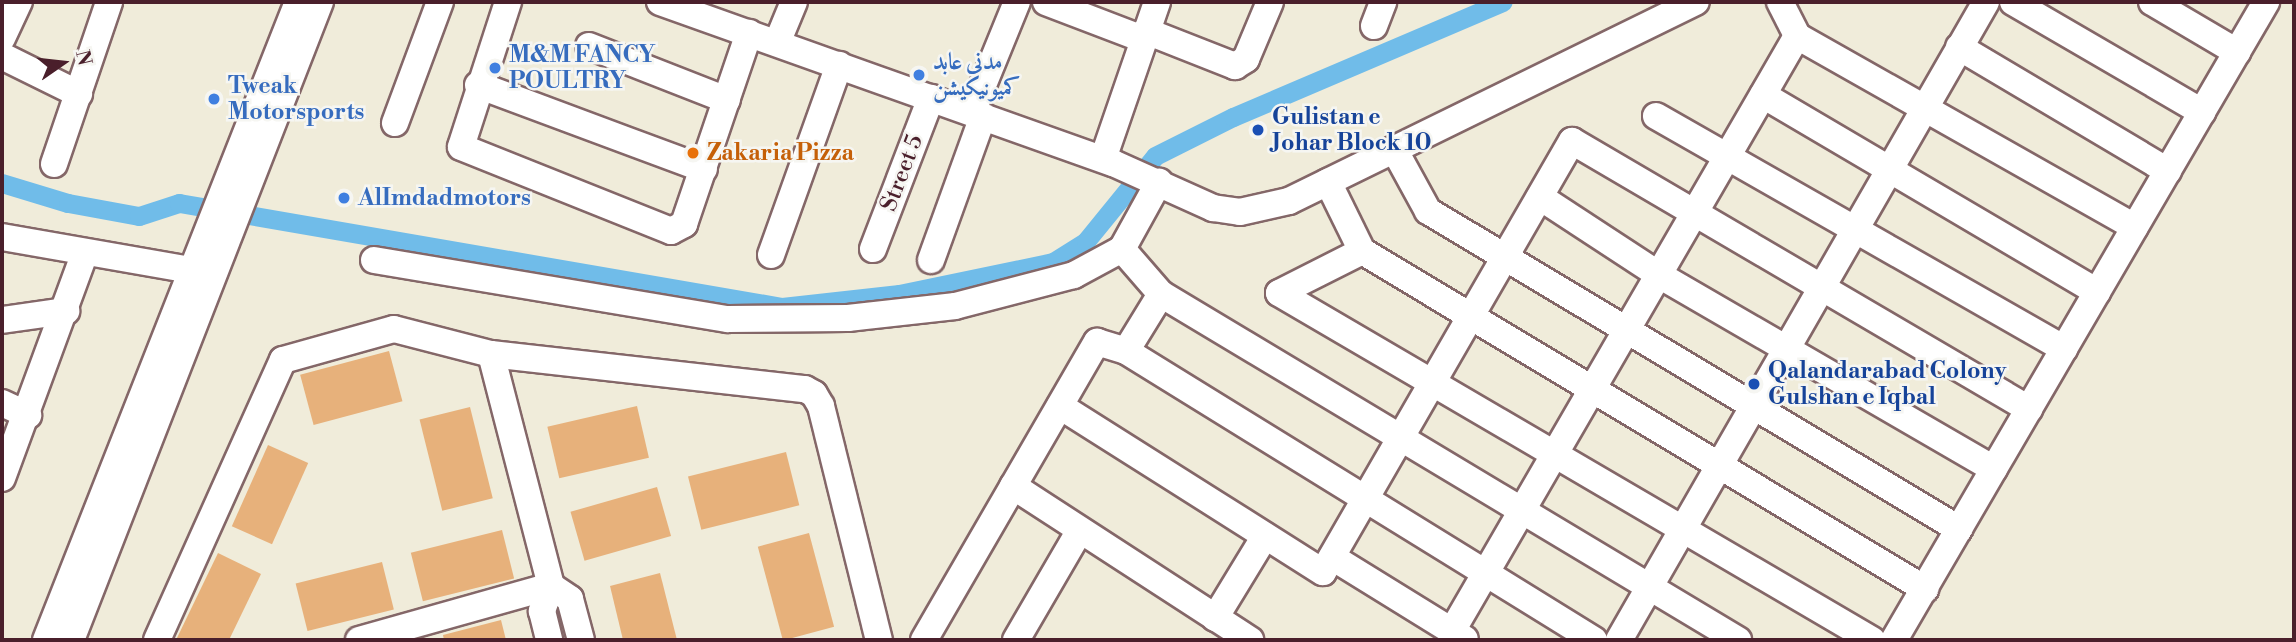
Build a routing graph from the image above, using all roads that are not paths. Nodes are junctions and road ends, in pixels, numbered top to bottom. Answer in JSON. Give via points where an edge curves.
{"nodes":[{"id":1,"x":19,"y":2,"type":"edge"},
{"id":2,"x":109,"y":2,"type":"edge"},
{"id":3,"x":320,"y":2,"type":"edge"},
{"id":4,"x":440,"y":2,"type":"edge"},
{"id":5,"x":508,"y":2,"type":"edge"},
{"id":6,"x":660,"y":2,"type":"edge"},
{"id":7,"x":794,"y":2,"type":"edge"},
{"id":8,"x":1017,"y":2,"type":"edge"},
{"id":9,"x":1157,"y":2,"type":"edge"},
{"id":10,"x":1270,"y":2,"type":"edge"},
{"id":11,"x":1696,"y":2,"type":"edge"},
{"id":12,"x":1780,"y":2,"type":"edge"},
{"id":13,"x":1986,"y":2,"type":"edge"},
{"id":14,"x":2013,"y":2,"type":"edge"},
{"id":15,"x":2152,"y":2,"type":"edge"},
{"id":16,"x":2266,"y":2,"type":"edge"},
{"id":17,"x":1053,"y":3,"type":"edge"},
{"id":18,"x":289,"y":5,"type":"edge"},
{"id":19,"x":749,"y":33,"type":"junction"},
{"id":20,"x":1144,"y":35,"type":"junction"},
{"id":21,"x":1797,"y":36,"type":"junction"},
{"id":22,"x":2,"y":38,"type":"edge"},
{"id":23,"x":777,"y":43,"type":"junction"},
{"id":24,"x":589,"y":46,"type":"dead end"},
{"id":25,"x":1959,"y":47,"type":"junction"},
{"id":26,"x":2237,"y":52,"type":"junction"},
{"id":27,"x":2,"y":56,"type":"edge"},
{"id":28,"x":839,"y":65,"type":"junction"},
{"id":29,"x":478,"y":85,"type":"junction"},
{"id":30,"x":79,"y":94,"type":"junction"},
{"id":31,"x":1763,"y":95,"type":"junction"},
{"id":32,"x":931,"y":98,"type":"junction"},
{"id":33,"x":727,"y":100,"type":"junction"},
{"id":34,"x":1924,"y":108,"type":"junction"},
{"id":35,"x":2202,"y":112,"type":"junction"},
{"id":36,"x":977,"y":114,"type":"junction"},
{"id":37,"x":1656,"y":116,"type":"dead end"},
{"id":38,"x":395,"y":123,"type":"dead end"},
{"id":39,"x":1394,"y":149,"type":"junction"},
{"id":40,"x":1727,"y":156,"type":"junction"},
{"id":41,"x":1108,"y":161,"type":"junction"},
{"id":42,"x":54,"y":164,"type":"dead end"},
{"id":43,"x":704,"y":169,"type":"junction"},
{"id":44,"x":1889,"y":169,"type":"junction"},
{"id":45,"x":2168,"y":171,"type":"junction"},
{"id":46,"x":239,"y":172,"type":"junction"},
{"id":47,"x":1155,"y":180,"type":"junction"},
{"id":48,"x":1328,"y":182,"type":"junction"},
{"id":49,"x":1540,"y":198,"type":"junction"},
{"id":50,"x":1695,"y":213,"type":"junction"},
{"id":51,"x":2135,"y":227,"type":"junction"},
{"id":52,"x":1854,"y":230,"type":"junction"},
{"id":53,"x":2,"y":237,"type":"edge"},
{"id":54,"x":873,"y":249,"type":"dead end"},
{"id":55,"x":1122,"y":249,"type":"junction"},
{"id":56,"x":1362,"y":251,"type":"junction"},
{"id":57,"x":86,"y":253,"type":"junction"},
{"id":58,"x":771,"y":255,"type":"dead end"},
{"id":59,"x":1506,"y":255,"type":"junction"},
{"id":60,"x":203,"y":259,"type":"junction"},
{"id":61,"x":374,"y":260,"type":"dead end"},
{"id":62,"x":931,"y":260,"type":"dead end"},
{"id":63,"x":1659,"y":275,"type":"junction"},
{"id":64,"x":1821,"y":288,"type":"junction"},
{"id":65,"x":2097,"y":292,"type":"junction"},
{"id":66,"x":1161,"y":293,"type":"junction"},
{"id":67,"x":66,"y":311,"type":"junction"},
{"id":68,"x":1471,"y":317,"type":"junction"},
{"id":69,"x":2,"y":320,"type":"edge"},
{"id":70,"x":1626,"y":332,"type":"junction"},
{"id":71,"x":1788,"y":346,"type":"junction"},
{"id":72,"x":2064,"y":349,"type":"junction"},
{"id":73,"x":1126,"y":351,"type":"junction"},
{"id":74,"x":491,"y":354,"type":"junction"},
{"id":75,"x":1434,"y":381,"type":"junction"},
{"id":76,"x":1592,"y":389,"type":"junction"},
{"id":77,"x":2,"y":403,"type":"edge"},
{"id":78,"x":1755,"y":404,"type":"junction"},
{"id":79,"x":1060,"y":406,"type":"junction"},
{"id":80,"x":2029,"y":408,"type":"junction"},
{"id":81,"x":28,"y":415,"type":"junction"},
{"id":82,"x":1401,"y":438,"type":"junction"},
{"id":83,"x":1556,"y":453,"type":"junction"},
{"id":84,"x":1719,"y":465,"type":"junction"},
{"id":85,"x":1994,"y":469,"type":"junction"},
{"id":86,"x":2,"y":478,"type":"edge"},
{"id":87,"x":1013,"y":486,"type":"junction"},
{"id":88,"x":1364,"y":500,"type":"junction"},
{"id":89,"x":1522,"y":510,"type":"junction"},
{"id":90,"x":1683,"y":528,"type":"junction"},
{"id":91,"x":1959,"y":529,"type":"junction"},
{"id":92,"x":1080,"y":530,"type":"junction"},
{"id":93,"x":1265,"y":536,"type":"junction"},
{"id":94,"x":1332,"y":557,"type":"junction"},
{"id":95,"x":1484,"y":575,"type":"junction"},
{"id":96,"x":551,"y":586,"type":"junction"},
{"id":97,"x":1650,"y":587,"type":"junction"},
{"id":98,"x":1925,"y":589,"type":"junction"},
{"id":99,"x":1215,"y":618,"type":"junction"},
{"id":100,"x":1459,"y":636,"type":"edge"},
{"id":101,"x":46,"y":640,"type":"edge"},
{"id":102,"x":71,"y":640,"type":"edge"},
{"id":103,"x":157,"y":640,"type":"edge"},
{"id":104,"x":359,"y":640,"type":"edge"},
{"id":105,"x":550,"y":640,"type":"edge"},
{"id":106,"x":581,"y":640,"type":"edge"},
{"id":107,"x":879,"y":640,"type":"edge"},
{"id":108,"x":923,"y":640,"type":"edge"},
{"id":109,"x":1016,"y":640,"type":"edge"},
{"id":110,"x":1250,"y":640,"type":"edge"},
{"id":111,"x":1594,"y":640,"type":"edge"},
{"id":112,"x":1619,"y":640,"type":"edge"},
{"id":113,"x":1738,"y":640,"type":"edge"},
{"id":114,"x":1872,"y":640,"type":"edge"},
{"id":115,"x":1894,"y":640,"type":"edge"}],
"edges":[{"from":1,"to":22,"type":"street"},
{"from":2,"to":30,"type":"street"},
{"from":3,"to":46,"type":"street"},
{"from":4,"to":38,"type":"street"},
{"from":5,"to":29,"type":"street"},
{"from":6,"to":19,"type":"street"},
{"from":7,"to":23,"type":"street"},
{"from":8,"to":36,"type":"street"},
{"from":9,"to":20,"type":"street"},
{"from":10,"to":20,"type":"street","via":[[1246,59],[1235,66]]},
{"from":11,"to":39,"type":"street"},
{"from":12,"to":21,"type":"street"},
{"from":13,"to":25,"type":"street"},
{"from":14,"to":35,"type":"street"},
{"from":15,"to":26,"type":"street"},
{"from":16,"to":26,"type":"street"},
{"from":17,"to":20,"type":"street"},
{"from":18,"to":46,"type":"street"},
{"from":19,"to":23,"type":"street"},
{"from":19,"to":33,"type":"street"},
{"from":20,"to":41,"type":"street"},
{"from":21,"to":31,"type":"street"},
{"from":21,"to":34,"type":"street"},
{"from":23,"to":28,"type":"street"},
{"from":24,"to":33,"type":"street"},
{"from":25,"to":34,"type":"street"},
{"from":25,"to":45,"type":"street"},
{"from":26,"to":35,"type":"street"},
{"from":27,"to":30,"type":"street"},
{"from":28,"to":32,"type":"street"},
{"from":28,"to":58,"type":"street"},
{"from":29,"to":43,"type":"street"},
{"from":29,"to":43,"type":"street","via":[[459,141],[466,153],[671,231],[684,224]]},
{"from":30,"to":42,"type":"street"},
{"from":31,"to":40,"type":"street"},
{"from":31,"to":44,"type":"street"},
{"from":32,"to":36,"type":"street"},
{"from":32,"to":54,"type":"street","name":"Street 5"},
{"from":33,"to":43,"type":"street"},
{"from":34,"to":44,"type":"street"},
{"from":34,"to":51,"type":"street"},
{"from":35,"to":45,"type":"street"},
{"from":36,"to":41,"type":"street"},
{"from":36,"to":62,"type":"street"},
{"from":37,"to":40,"type":"street"},
{"from":39,"to":48,"type":"street"},
{"from":39,"to":59,"type":"street","via":[[1428,211]]},
{"from":40,"to":50,"type":"street"},
{"from":40,"to":52,"type":"street"},
{"from":41,"to":47,"type":"street"},
{"from":44,"to":52,"type":"street"},
{"from":44,"to":65,"type":"street"},
{"from":45,"to":51,"type":"street"},
{"from":46,"to":60,"type":"street"},
{"from":47,"to":48,"type":"street","via":[[1213,208],[1240,212],[1289,201]]},
{"from":47,"to":55,"type":"street"},
{"from":48,"to":56,"type":"street"},
{"from":49,"to":50,"type":"street","via":[[1572,141]]},
{"from":49,"to":59,"type":"street"},
{"from":49,"to":63,"type":"street"},
{"from":50,"to":63,"type":"street"},
{"from":50,"to":64,"type":"street"},
{"from":51,"to":65,"type":"street"},
{"from":52,"to":64,"type":"street"},
{"from":52,"to":72,"type":"street"},
{"from":53,"to":57,"type":"street"},
{"from":55,"to":61,"type":"street","via":[[1074,275],[968,303],[848,318],[728,319]]},
{"from":55,"to":66,"type":"street"},
{"from":56,"to":68,"type":"street"},
{"from":56,"to":75,"type":"street","via":[[1279,293]]},
{"from":57,"to":60,"type":"street"},
{"from":57,"to":67,"type":"street"},
{"from":59,"to":68,"type":"street"},
{"from":59,"to":70,"type":"street"},
{"from":60,"to":101,"type":"street"},
{"from":60,"to":102,"type":"street"},
{"from":63,"to":70,"type":"street"},
{"from":63,"to":71,"type":"street"},
{"from":64,"to":71,"type":"street"},
{"from":64,"to":80,"type":"street"},
{"from":65,"to":72,"type":"street"},
{"from":66,"to":73,"type":"street"},
{"from":66,"to":82,"type":"street"},
{"from":67,"to":69,"type":"street"},
{"from":67,"to":81,"type":"street"},
{"from":68,"to":75,"type":"street"},
{"from":68,"to":76,"type":"street"},
{"from":70,"to":76,"type":"street"},
{"from":70,"to":78,"type":"street"},
{"from":71,"to":78,"type":"street"},
{"from":71,"to":85,"type":"street"},
{"from":72,"to":80,"type":"street"},
{"from":73,"to":79,"type":"street","via":[[1097,342]]},
{"from":73,"to":88,"type":"street"},
{"from":74,"to":96,"type":"street"},
{"from":74,"to":103,"type":"street","via":[[394,329],[283,360]]},
{"from":74,"to":107,"type":"street","via":[[805,389],[814,394],[821,406]]},
{"from":75,"to":82,"type":"street"},
{"from":75,"to":83,"type":"street"},
{"from":76,"to":83,"type":"street"},
{"from":76,"to":84,"type":"street"},
{"from":77,"to":81,"type":"street"},
{"from":78,"to":84,"type":"street"},
{"from":78,"to":91,"type":"street"},
{"from":79,"to":87,"type":"street"},
{"from":79,"to":93,"type":"street"},
{"from":80,"to":85,"type":"street"},
{"from":81,"to":86,"type":"street"},
{"from":82,"to":88,"type":"street"},
{"from":82,"to":89,"type":"street"},
{"from":83,"to":89,"type":"street"},
{"from":83,"to":90,"type":"street"},
{"from":84,"to":90,"type":"street"},
{"from":84,"to":98,"type":"street"},
{"from":85,"to":91,"type":"street"},
{"from":87,"to":92,"type":"street"},
{"from":87,"to":108,"type":"street"},
{"from":88,"to":94,"type":"street"},
{"from":88,"to":95,"type":"street"},
{"from":89,"to":95,"type":"street"},
{"from":89,"to":97,"type":"street"},
{"from":90,"to":97,"type":"street"},
{"from":90,"to":114,"type":"street"},
{"from":91,"to":98,"type":"street"},
{"from":92,"to":99,"type":"street"},
{"from":92,"to":109,"type":"street"},
{"from":93,"to":94,"type":"street","via":[[1323,572]]},
{"from":93,"to":99,"type":"street"},
{"from":94,"to":100,"type":"street"},
{"from":95,"to":100,"type":"street"},
{"from":95,"to":111,"type":"street"},
{"from":96,"to":104,"type":"street"},
{"from":96,"to":105,"type":"street","via":[[542,611]]},
{"from":96,"to":106,"type":"street","via":[[570,598]]},
{"from":97,"to":112,"type":"street"},
{"from":97,"to":113,"type":"street"},
{"from":98,"to":115,"type":"street"},
{"from":99,"to":110,"type":"street"}]}
